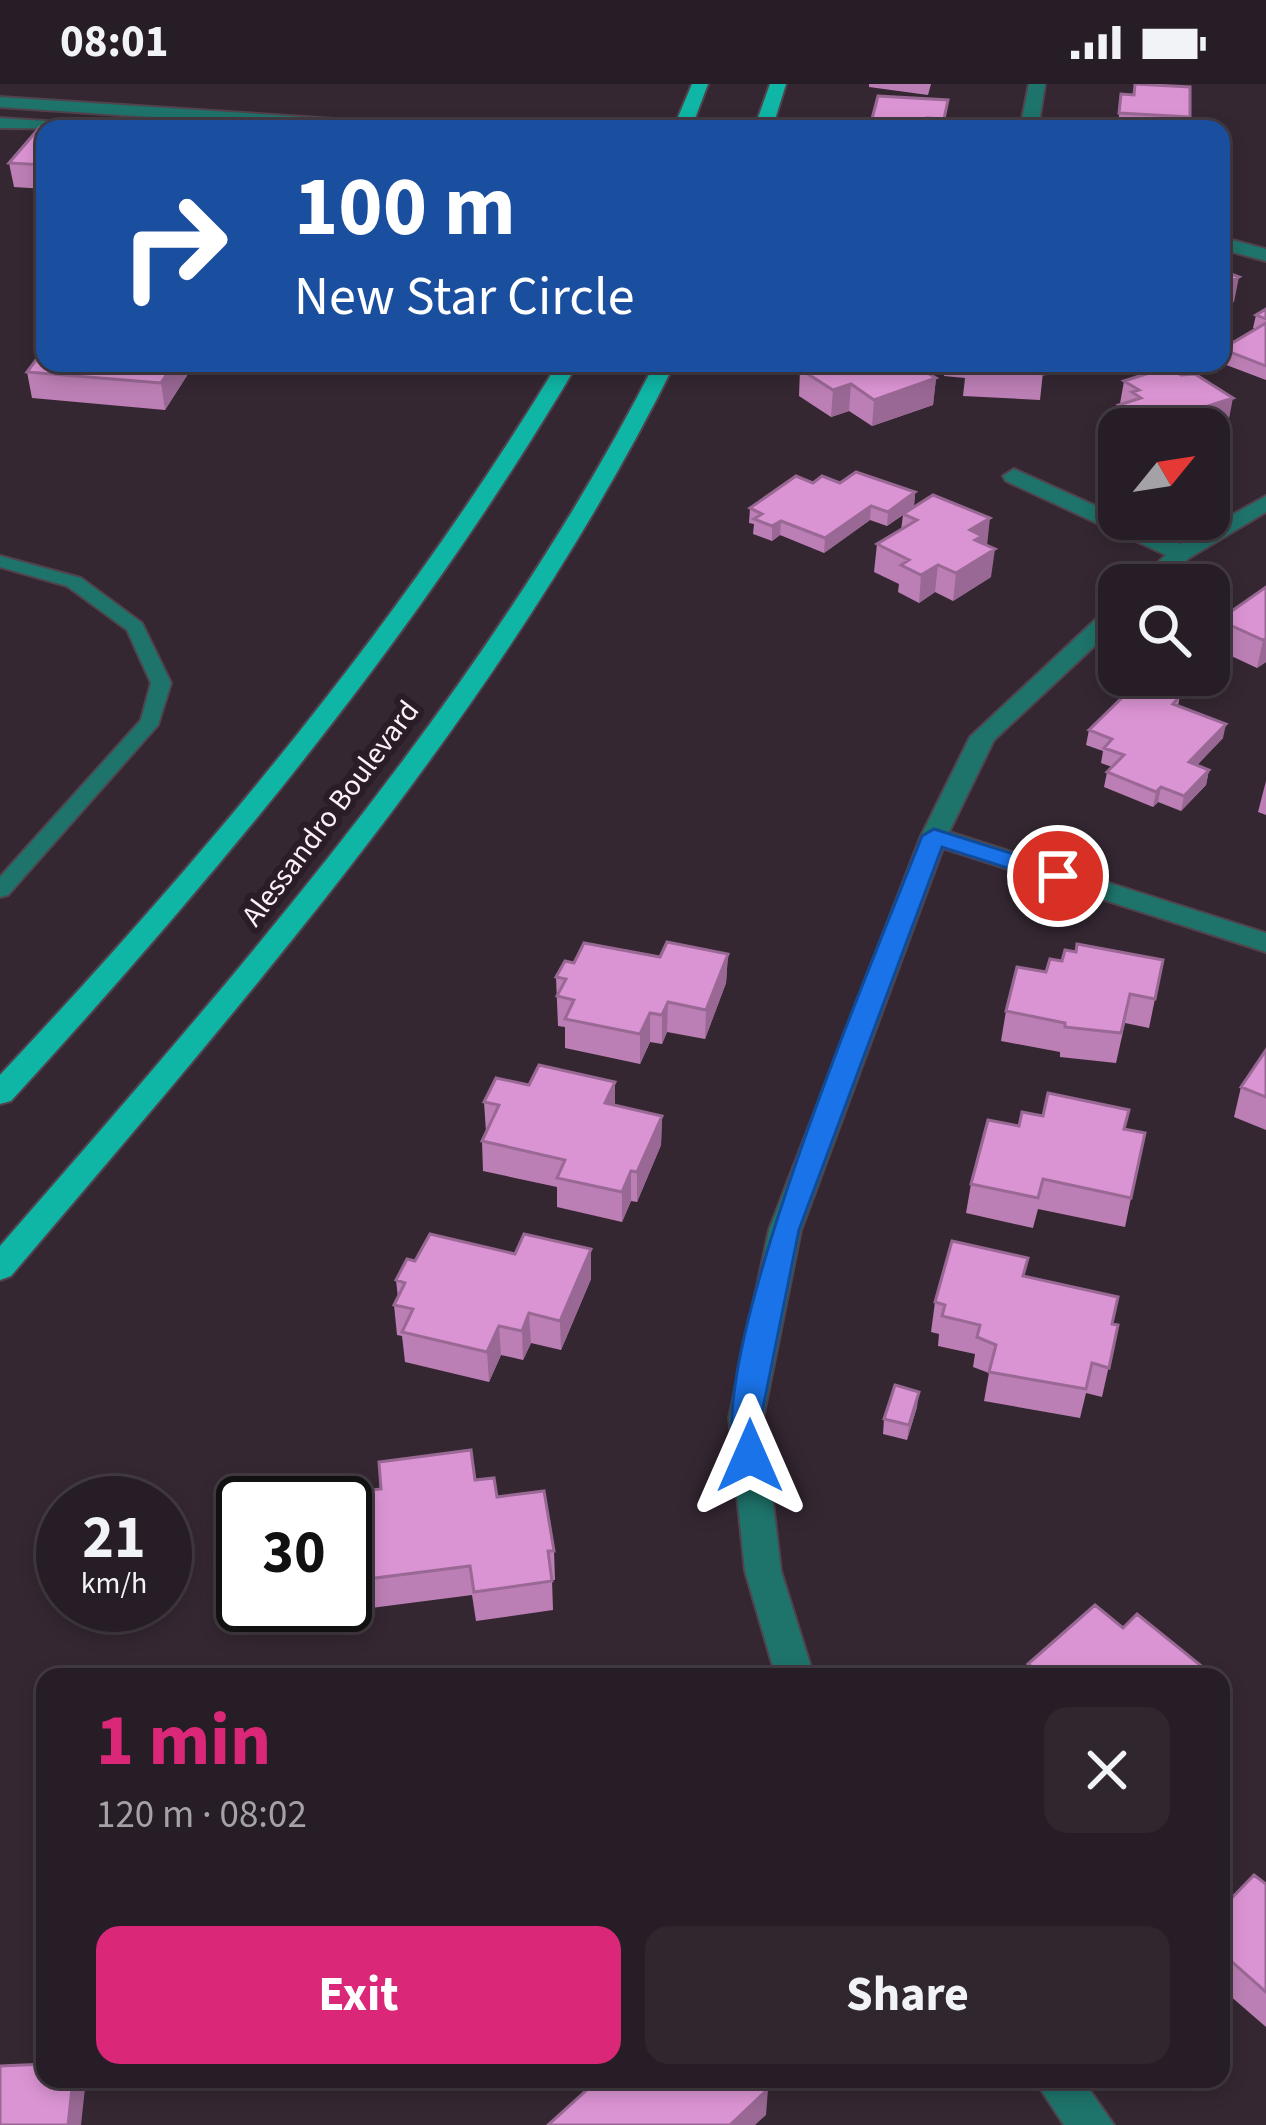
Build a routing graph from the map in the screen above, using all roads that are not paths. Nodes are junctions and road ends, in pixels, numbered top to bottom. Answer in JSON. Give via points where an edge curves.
{"nodes":[{"id":1,"x":700,"y":84,"type":"edge"},
{"id":2,"x":778,"y":84,"type":"edge"},
{"id":3,"x":1037,"y":84,"type":"edge"},
{"id":4,"x":0,"y":102,"type":"edge"},
{"id":5,"x":274,"y":120,"type":"edge"},
{"id":6,"x":686,"y":120,"type":"edge"},
{"id":7,"x":766,"y":120,"type":"edge"},
{"id":8,"x":1030,"y":120,"type":"edge"},
{"id":9,"x":0,"y":123,"type":"edge"},
{"id":10,"x":36,"y":125,"type":"edge"},
{"id":11,"x":1230,"y":245,"type":"edge"},
{"id":12,"x":1266,"y":255,"type":"edge"},
{"id":13,"x":562,"y":372,"type":"edge"},
{"id":14,"x":661,"y":372,"type":"edge"},
{"id":15,"x":1014,"y":476,"type":"dead end"},
{"id":16,"x":1266,"y":503,"type":"edge"},
{"id":17,"x":1180,"y":553,"type":"junction"},
{"id":18,"x":0,"y":561,"type":"edge"},
{"id":19,"x":1168,"y":564,"type":"edge"},
{"id":20,"x":1098,"y":629,"type":"edge"},
{"id":21,"x":934,"y":836,"type":"junction"},
{"id":22,"x":0,"y":890,"type":"edge"},
{"id":23,"x":1266,"y":943,"type":"edge"},
{"id":24,"x":0,"y":1094,"type":"edge"},
{"id":25,"x":0,"y":1268,"type":"edge"},
{"id":26,"x":792,"y":1668,"type":"edge"},
{"id":27,"x":1062,"y":2088,"type":"edge"},
{"id":28,"x":1092,"y":2125,"type":"edge"}],
"edges":[{"from":1,"to":6,"type":"main road"},
{"from":2,"to":7,"type":"main road"},
{"from":3,"to":8,"type":"street"},
{"from":4,"to":5,"type":"street"},
{"from":9,"to":10,"type":"street"},
{"from":11,"to":12,"type":"street"},
{"from":13,"to":24,"type":"main road","name":"Alessandro Boulevard","via":[[436,572],[316,728]]},
{"from":14,"to":25,"type":"main road","name":"Alessandro Boulevard","via":[[530,597],[414,762],[203,1031]]},
{"from":15,"to":17,"type":"street"},
{"from":16,"to":17,"type":"street"},
{"from":17,"to":19,"type":"street"},
{"from":18,"to":22,"type":"lane","via":[[74,582],[135,627],[160,683],[151,721]]},
{"from":20,"to":21,"type":"street","via":[[982,736]]},
{"from":21,"to":23,"type":"street"},
{"from":21,"to":26,"type":"street","via":[[784,1230],[746,1418],[763,1571]]},
{"from":27,"to":28,"type":"street"}]}
